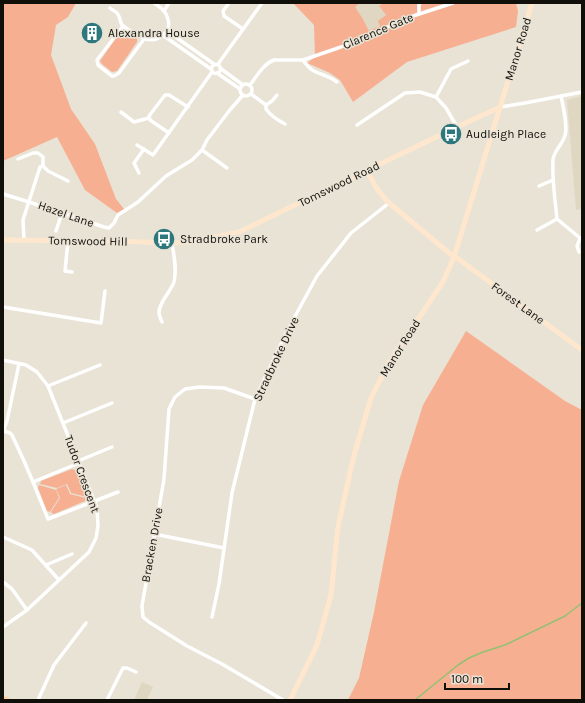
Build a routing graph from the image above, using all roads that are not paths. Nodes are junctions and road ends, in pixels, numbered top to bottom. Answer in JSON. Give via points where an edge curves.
{"nodes":[{"id":1,"x":154,"y":3,"type":"edge"},
{"id":2,"x":169,"y":3,"type":"edge"},
{"id":3,"x":229,"y":3,"type":"edge"},
{"id":4,"x":261,"y":3,"type":"edge"},
{"id":5,"x":420,"y":3,"type":"edge"},
{"id":6,"x":435,"y":3,"type":"edge"},
{"id":7,"x":453,"y":3,"type":"edge"},
{"id":8,"x":532,"y":3,"type":"edge"},
{"id":9,"x":110,"y":8,"type":"dead end"},
{"id":10,"x":437,"y":8,"type":"junction"},
{"id":11,"x":164,"y":11,"type":"junction"},
{"id":12,"x":419,"y":13,"type":"junction"},
{"id":13,"x":123,"y":26,"type":"junction"},
{"id":14,"x":243,"y":29,"type":"junction"},
{"id":15,"x":167,"y":31,"type":"junction"},
{"id":16,"x":164,"y":36,"type":"junction"},
{"id":17,"x":144,"y":39,"type":"junction"},
{"id":18,"x":303,"y":60,"type":"junction"},
{"id":19,"x":468,"y":61,"type":"dead end"},
{"id":20,"x":216,"y":64,"type":"junction"},
{"id":21,"x":220,"y":68,"type":"junction"},
{"id":22,"x":212,"y":71,"type":"junction"},
{"id":23,"x":217,"y":73,"type":"junction"},
{"id":24,"x":336,"y":82,"type":"dead end"},
{"id":25,"x":243,"y":84,"type":"junction"},
{"id":26,"x":250,"y":85,"type":"junction"},
{"id":27,"x":240,"y":89,"type":"junction"},
{"id":28,"x":582,"y":92,"type":"edge"},
{"id":29,"x":251,"y":94,"type":"junction"},
{"id":30,"x":243,"y":95,"type":"junction"},
{"id":31,"x":277,"y":95,"type":"dead end"},
{"id":32,"x":561,"y":96,"type":"junction"},
{"id":33,"x":436,"y":97,"type":"junction"},
{"id":34,"x":266,"y":105,"type":"junction"},
{"id":35,"x":188,"y":107,"type":"junction"},
{"id":36,"x":500,"y":107,"type":"junction"},
{"id":37,"x":121,"y":112,"type":"dead end"},
{"id":38,"x":149,"y":118,"type":"junction"},
{"id":39,"x":285,"y":124,"type":"dead end"},
{"id":40,"x":357,"y":125,"type":"dead end"},
{"id":41,"x":457,"y":127,"type":"junction"},
{"id":42,"x":169,"y":133,"type":"junction"},
{"id":43,"x":137,"y":145,"type":"dead end"},
{"id":44,"x":144,"y":149,"type":"junction"},
{"id":45,"x":202,"y":150,"type":"junction"},
{"id":46,"x":18,"y":159,"type":"dead end"},
{"id":47,"x":42,"y":167,"type":"junction"},
{"id":48,"x":227,"y":168,"type":"dead end"},
{"id":49,"x":367,"y":171,"type":"junction"},
{"id":50,"x":139,"y":173,"type":"dead end"},
{"id":51,"x":553,"y":180,"type":"junction"},
{"id":52,"x":68,"y":181,"type":"dead end"},
{"id":53,"x":539,"y":186,"type":"dead end"},
{"id":54,"x":3,"y":194,"type":"edge"},
{"id":55,"x":29,"y":202,"type":"junction"},
{"id":56,"x":389,"y":203,"type":"junction"},
{"id":57,"x":62,"y":213,"type":"junction"},
{"id":58,"x":557,"y":219,"type":"junction"},
{"id":59,"x":536,"y":230,"type":"dead end"},
{"id":60,"x":56,"y":232,"type":"dead end"},
{"id":61,"x":3,"y":240,"type":"edge"},
{"id":62,"x":24,"y":240,"type":"junction"},
{"id":63,"x":68,"y":241,"type":"junction"},
{"id":64,"x":173,"y":243,"type":"junction"},
{"id":65,"x":579,"y":252,"type":"dead end"},
{"id":66,"x":454,"y":257,"type":"junction"},
{"id":67,"x":72,"y":272,"type":"dead end"},
{"id":68,"x":105,"y":290,"type":"dead end"},
{"id":69,"x":3,"y":307,"type":"edge"},
{"id":70,"x":162,"y":322,"type":"dead end"},
{"id":71,"x":582,"y":350,"type":"edge"},
{"id":72,"x":3,"y":360,"type":"edge"},
{"id":73,"x":19,"y":364,"type":"junction"},
{"id":74,"x":100,"y":365,"type":"dead end"},
{"id":75,"x":48,"y":386,"type":"junction"},
{"id":76,"x":255,"y":399,"type":"junction"},
{"id":77,"x":112,"y":403,"type":"dead end"},
{"id":78,"x":63,"y":423,"type":"junction"},
{"id":79,"x":4,"y":424,"type":"edge"},
{"id":80,"x":3,"y":431,"type":"edge"},
{"id":81,"x":112,"y":447,"type":"dead end"},
{"id":82,"x":79,"y":462,"type":"junction"},
{"id":83,"x":32,"y":482,"type":"junction"},
{"id":84,"x":118,"y":492,"type":"dead end"},
{"id":85,"x":94,"y":500,"type":"junction"},
{"id":86,"x":154,"y":534,"type":"junction"},
{"id":87,"x":3,"y":537,"type":"edge"},
{"id":88,"x":224,"y":548,"type":"junction"},
{"id":89,"x":72,"y":554,"type":"dead end"},
{"id":90,"x":46,"y":565,"type":"junction"},
{"id":91,"x":59,"y":580,"type":"junction"},
{"id":92,"x":3,"y":582,"type":"edge"},
{"id":93,"x":27,"y":610,"type":"junction"},
{"id":94,"x":212,"y":617,"type":"dead end"},
{"id":95,"x":86,"y":623,"type":"dead end"},
{"id":96,"x":3,"y":627,"type":"edge"},
{"id":97,"x":136,"y":672,"type":"dead end"},
{"id":98,"x":3,"y":699,"type":"edge"},
{"id":99,"x":7,"y":700,"type":"edge"},
{"id":100,"x":38,"y":700,"type":"edge"},
{"id":101,"x":107,"y":700,"type":"edge"},
{"id":102,"x":283,"y":700,"type":"edge"},
{"id":103,"x":290,"y":700,"type":"edge"}],
"edges":[{"from":1,"to":11,"type":"street"},
{"from":2,"to":11,"type":"street"},
{"from":3,"to":14,"type":"street","via":[[223,11],[224,16]]},
{"from":4,"to":14,"type":"street"},
{"from":5,"to":12,"type":"street"},
{"from":6,"to":10,"type":"street"},
{"from":7,"to":10,"type":"street","name":"Clarence Gate"},
{"from":8,"to":36,"type":"street","name":"Manor Road"},
{"from":9,"to":13,"type":"street","via":[[118,14]]},
{"from":10,"to":12,"type":"street","name":"Clarence Gate"},
{"from":11,"to":15,"type":"street","via":[[168,19]]},
{"from":12,"to":18,"type":"street","name":"Clarence Gate","via":[[341,47]]},
{"from":13,"to":17,"type":"street"},
{"from":13,"to":17,"type":"street","via":[[97,60],[98,65],[112,76],[119,73]]},
{"from":14,"to":20,"type":"street"},
{"from":15,"to":16,"type":"street"},
{"from":15,"to":20,"type":"street"},
{"from":16,"to":17,"type":"street","via":[[155,40]]},
{"from":16,"to":22,"type":"street"},
{"from":18,"to":24,"type":"street","via":[[312,71],[328,76]]},
{"from":18,"to":26,"type":"street","name":"Clarence Gate","via":[[274,60],[266,64]]},
{"from":19,"to":33,"type":"street","via":[[451,69]]},
{"from":20,"to":21,"type":"street"},
{"from":20,"to":22,"type":"street","via":[[212,66]]},
{"from":21,"to":23,"type":"street"},
{"from":21,"to":25,"type":"street"},
{"from":22,"to":23,"type":"street"},
{"from":22,"to":35,"type":"street"},
{"from":23,"to":27,"type":"street"},
{"from":25,"to":26,"type":"street"},
{"from":25,"to":27,"type":"street"},
{"from":26,"to":29,"type":"street"},
{"from":27,"to":30,"type":"street"},
{"from":28,"to":32,"type":"street"},
{"from":29,"to":30,"type":"street"},
{"from":29,"to":34,"type":"street"},
{"from":30,"to":45,"type":"street"},
{"from":31,"to":34,"type":"street"},
{"from":32,"to":36,"type":"street"},
{"from":32,"to":51,"type":"street","via":[[566,130],[565,138],[553,158]]},
{"from":33,"to":40,"type":"street","via":[[420,92],[405,93]]},
{"from":33,"to":41,"type":"street"},
{"from":34,"to":39,"type":"street","via":[[269,113]]},
{"from":35,"to":38,"type":"street","via":[[165,95]]},
{"from":35,"to":42,"type":"street"},
{"from":36,"to":41,"type":"street","name":"Tomswood Road"},
{"from":36,"to":66,"type":"street","name":"Manor Road"},
{"from":37,"to":38,"type":"street","via":[[134,122]]},
{"from":38,"to":42,"type":"street"},
{"from":41,"to":49,"type":"street","name":"Tomswood Road"},
{"from":42,"to":44,"type":"street","via":[[153,155]]},
{"from":43,"to":44,"type":"street"},
{"from":44,"to":50,"type":"street","via":[[134,163]]},
{"from":45,"to":48,"type":"street"},
{"from":45,"to":57,"type":"street","name":"Hazel Lane","via":[[118,216],[109,228]]},
{"from":46,"to":47,"type":"street","via":[[38,153],[43,158]]},
{"from":47,"to":52,"type":"street"},
{"from":47,"to":55,"type":"street"},
{"from":49,"to":56,"type":"street","name":"Forest Lane"},
{"from":49,"to":64,"type":"street","name":"Tomswood Road","via":[[239,232]]},
{"from":51,"to":53,"type":"street"},
{"from":51,"to":58,"type":"street"},
{"from":54,"to":55,"type":"street","name":"Hazel Lane"},
{"from":55,"to":57,"type":"street","name":"Hazel Lane"},
{"from":55,"to":62,"type":"street","via":[[23,220]]},
{"from":56,"to":66,"type":"street","name":"Forest Lane"},
{"from":56,"to":76,"type":"street","name":"Stradbroke Drive","via":[[351,233],[317,276],[287,331]]},
{"from":57,"to":60,"type":"street"},
{"from":58,"to":59,"type":"street"},
{"from":58,"to":65,"type":"street","via":[[580,238],[577,246]]},
{"from":61,"to":62,"type":"street","name":"Tomswood Hill"},
{"from":62,"to":63,"type":"street","name":"Tomswood Hill"},
{"from":63,"to":64,"type":"street","name":"Tomswood Hill"},
{"from":63,"to":67,"type":"street","via":[[65,270]]},
{"from":64,"to":70,"type":"street","via":[[174,281],[159,310]]},
{"from":66,"to":71,"type":"street","name":"Forest Lane"},
{"from":66,"to":103,"type":"street","name":"Manor Road","via":[[443,282],[390,361],[371,398],[354,455],[338,527],[331,595],[317,645]]},
{"from":68,"to":69,"type":"street","via":[[101,324]]},
{"from":72,"to":73,"type":"street","name":"Tudor Crescent"},
{"from":73,"to":75,"type":"street","name":"Tudor Crescent","via":[[37,372]]},
{"from":73,"to":79,"type":"street"},
{"from":74,"to":75,"type":"street"},
{"from":75,"to":78,"type":"street","name":"Tudor Crescent"},
{"from":76,"to":86,"type":"street","name":"Bracken Drive","via":[[224,388],[200,387],[185,389],[175,397],[169,408],[164,479]]},
{"from":76,"to":88,"type":"street","name":"Stradbroke Drive","via":[[232,493]]},
{"from":77,"to":78,"type":"street"},
{"from":78,"to":82,"type":"street","name":"Tudor Crescent"},
{"from":79,"to":80,"type":"street"},
{"from":80,"to":83,"type":"street","via":[[12,436]]},
{"from":81,"to":82,"type":"street"},
{"from":82,"to":83,"type":"street"},
{"from":82,"to":85,"type":"street","name":"Tudor Crescent"},
{"from":83,"to":85,"type":"street","via":[[48,519]]},
{"from":84,"to":85,"type":"street"},
{"from":85,"to":91,"type":"street","name":"Tudor Crescent","via":[[98,526],[93,545],[89,552]]},
{"from":86,"to":88,"type":"street"},
{"from":86,"to":102,"type":"street","name":"Bracken Drive","via":[[142,606],[143,617],[187,646]]},
{"from":87,"to":90,"type":"street","via":[[32,550]]},
{"from":88,"to":94,"type":"street","name":"Stradbroke Drive"},
{"from":89,"to":90,"type":"street"},
{"from":90,"to":91,"type":"street"},
{"from":91,"to":93,"type":"street","name":"Tudor Crescent"},
{"from":92,"to":93,"type":"street","via":[[12,589]]},
{"from":93,"to":96,"type":"street","name":"Tudor Crescent"},
{"from":95,"to":100,"type":"street","via":[[54,665]]},
{"from":97,"to":101,"type":"street","via":[[123,668]]},
{"from":98,"to":99,"type":"main road"}]}
